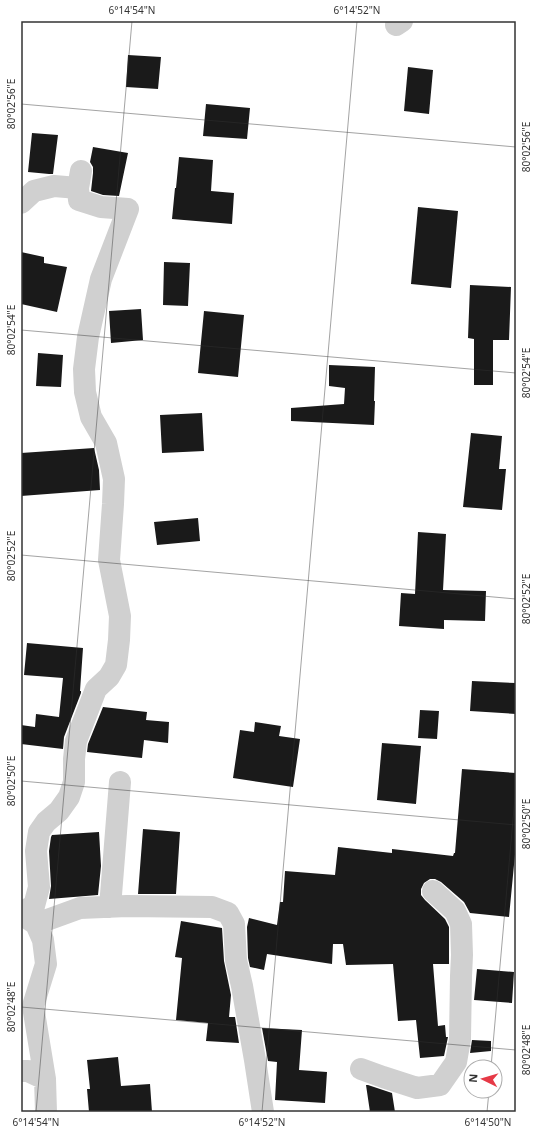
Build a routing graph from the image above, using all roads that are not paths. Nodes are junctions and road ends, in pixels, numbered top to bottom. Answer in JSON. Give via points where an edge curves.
{"nodes":[{"id":1,"x":21,"y":203,"type":"edge"},
{"id":2,"x":120,"y":782,"type":"dead end"},
{"id":3,"x":433,"y":891,"type":"dead end"},
{"id":4,"x":110,"y":907,"type":"junction"},
{"id":5,"x":26,"y":916,"type":"edge"},
{"id":6,"x":361,"y":1069,"type":"dead end"},
{"id":7,"x":21,"y":1070,"type":"edge"},
{"id":8,"x":45,"y":1079,"type":"junction"},
{"id":9,"x":258,"y":1110,"type":"edge"},
{"id":10,"x":46,"y":1112,"type":"edge"}],
"edges":[{"from":1,"to":5,"type":"street","via":[[34,191],[79,180],[80,200],[101,207],[128,209],[101,279],[88,337],[84,369],[85,392],[91,417],[106,443],[114,478],[109,560],[120,616],[116,665],[109,677],[96,689],[76,742],[74,782],[69,797],[39,832],[36,851],[39,887],[34,906]]},
{"from":2,"to":4,"type":"street"},
{"from":3,"to":6,"type":"street","via":[[455,911],[461,924],[461,1020],[456,1062],[440,1085],[417,1088]]},
{"from":4,"to":5,"type":"street","via":[[80,908]]},
{"from":4,"to":9,"type":"street","via":[[212,907],[228,913],[234,924],[236,960],[255,1060]]},
{"from":5,"to":8,"type":"street","via":[[43,940],[46,964],[33,1006]]},
{"from":7,"to":8,"type":"street"},
{"from":8,"to":10,"type":"street"}]}
